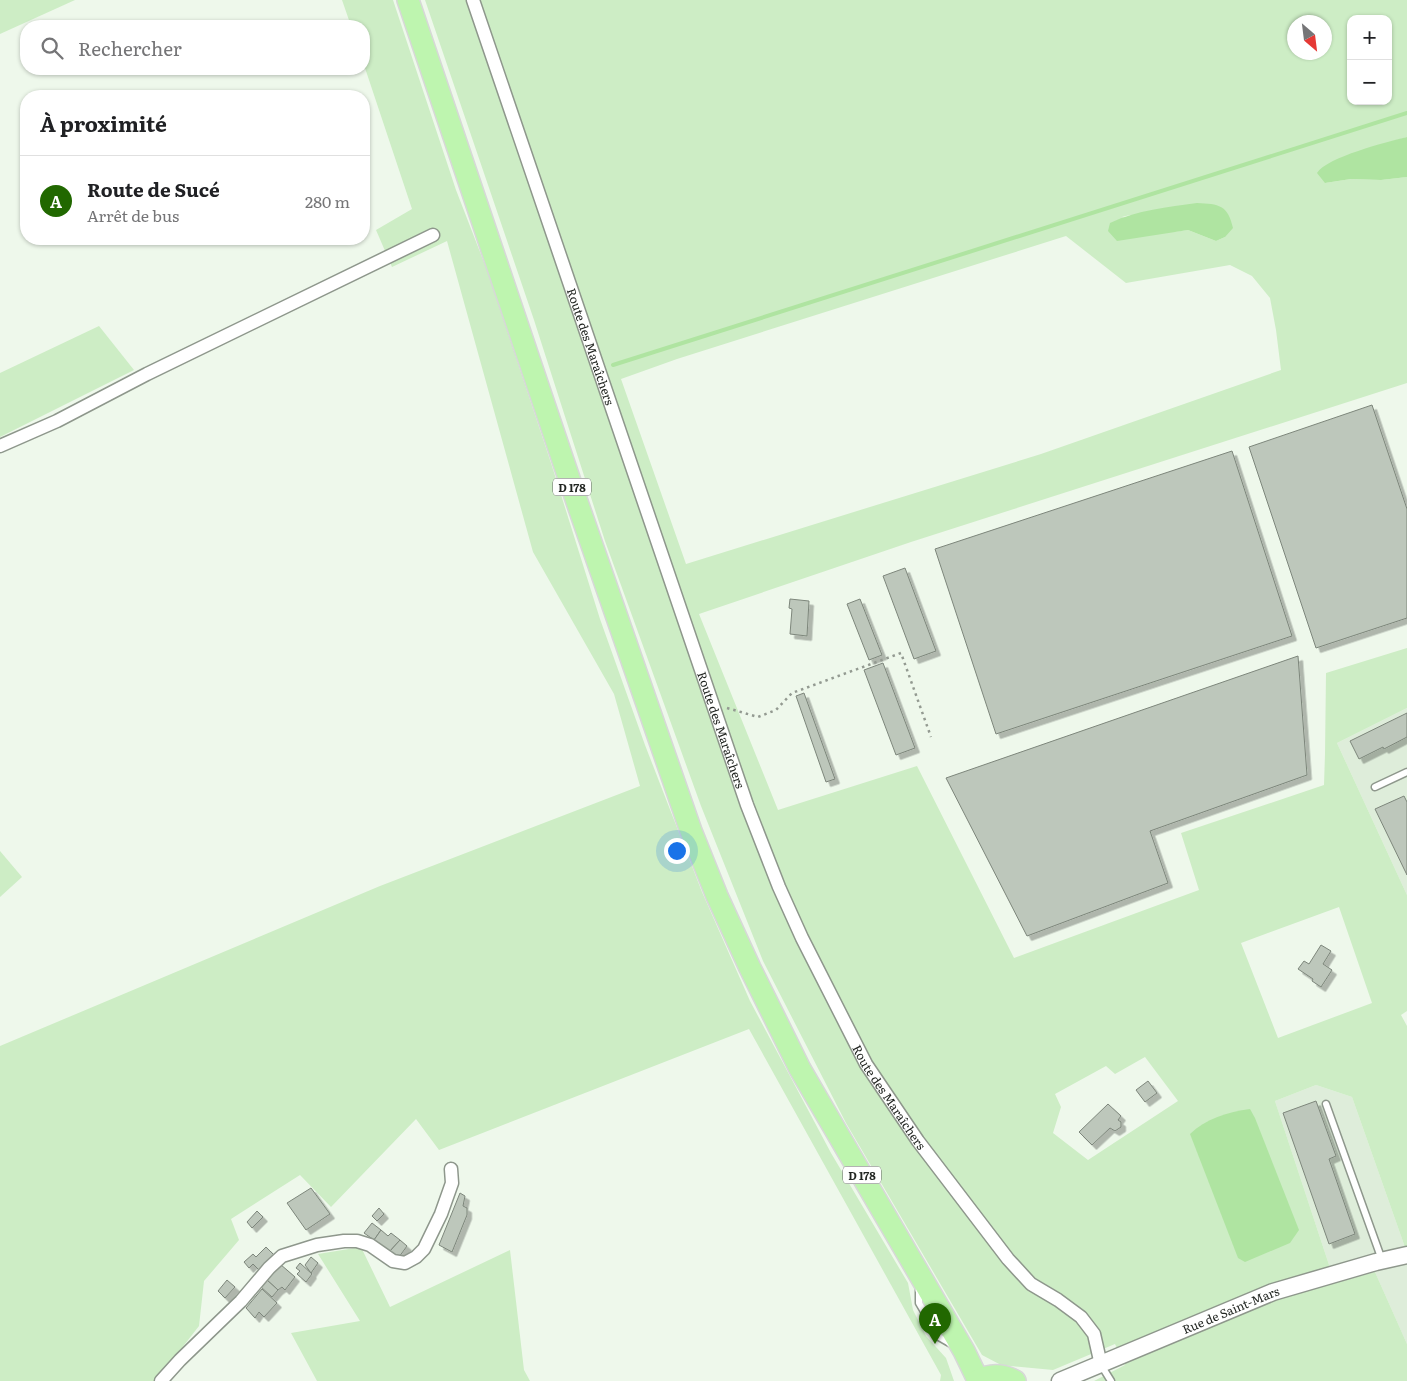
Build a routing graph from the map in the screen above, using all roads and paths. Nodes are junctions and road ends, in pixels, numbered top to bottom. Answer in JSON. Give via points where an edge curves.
{"nodes":[{"id":1,"x":408,"y":0,"type":"edge"},
{"id":2,"x":473,"y":0,"type":"edge"},
{"id":3,"x":433,"y":235,"type":"dead end"},
{"id":4,"x":0,"y":446,"type":"edge"},
{"id":5,"x":710,"y":696,"type":"junction"},
{"id":6,"x":931,"y":737,"type":"dead end"},
{"id":7,"x":1407,"y":772,"type":"edge"},
{"id":8,"x":1375,"y":787,"type":"dead end"},
{"id":9,"x":1326,"y":1104,"type":"dead end"},
{"id":10,"x":451,"y":1169,"type":"dead end"},
{"id":11,"x":1407,"y":1255,"type":"edge"},
{"id":12,"x":1382,"y":1260,"type":"junction"},
{"id":13,"x":1101,"y":1364,"type":"junction"},
{"id":14,"x":977,"y":1380,"type":"edge"},
{"id":15,"x":161,"y":1381,"type":"edge"},
{"id":16,"x":1015,"y":1381,"type":"edge"},
{"id":17,"x":1060,"y":1381,"type":"edge"},
{"id":18,"x":1111,"y":1381,"type":"edge"}],
"edges":[{"from":1,"to":14,"type":"main road","number":"D 178","via":[[582,517],[691,831],[717,896],[800,1069],[964,1351]]},
{"from":2,"to":5,"type":"street","name":"Route des Maraîchers"},
{"from":3,"to":4,"type":"street"},
{"from":5,"to":6,"type":"path","via":[[728,709],[758,717],[776,710],[792,693],[901,653]]},
{"from":5,"to":13,"type":"street","name":"Route des Maraîchers","via":[[779,887],[866,1064],[918,1142],[1008,1259],[1032,1284],[1081,1317],[1094,1334]]},
{"from":7,"to":8,"type":"lane"},
{"from":9,"to":12,"type":"lane"},
{"from":10,"to":15,"type":"street","via":[[452,1183],[441,1214],[424,1249],[416,1257],[404,1263],[393,1261],[370,1245],[357,1241],[317,1246],[282,1256],[242,1301]]},
{"from":11,"to":12,"type":"street","name":"Rue de Saint-Mars"},
{"from":12,"to":13,"type":"street","name":"Rue de Saint-Mars","via":[[1273,1292]]},
{"from":13,"to":17,"type":"street","name":"Rue de Saint-Mars"},
{"from":13,"to":18,"type":"lane","name":"Route des Maraîchers"},
{"from":14,"to":16,"type":"main road","via":[[996,1375]]}]}
